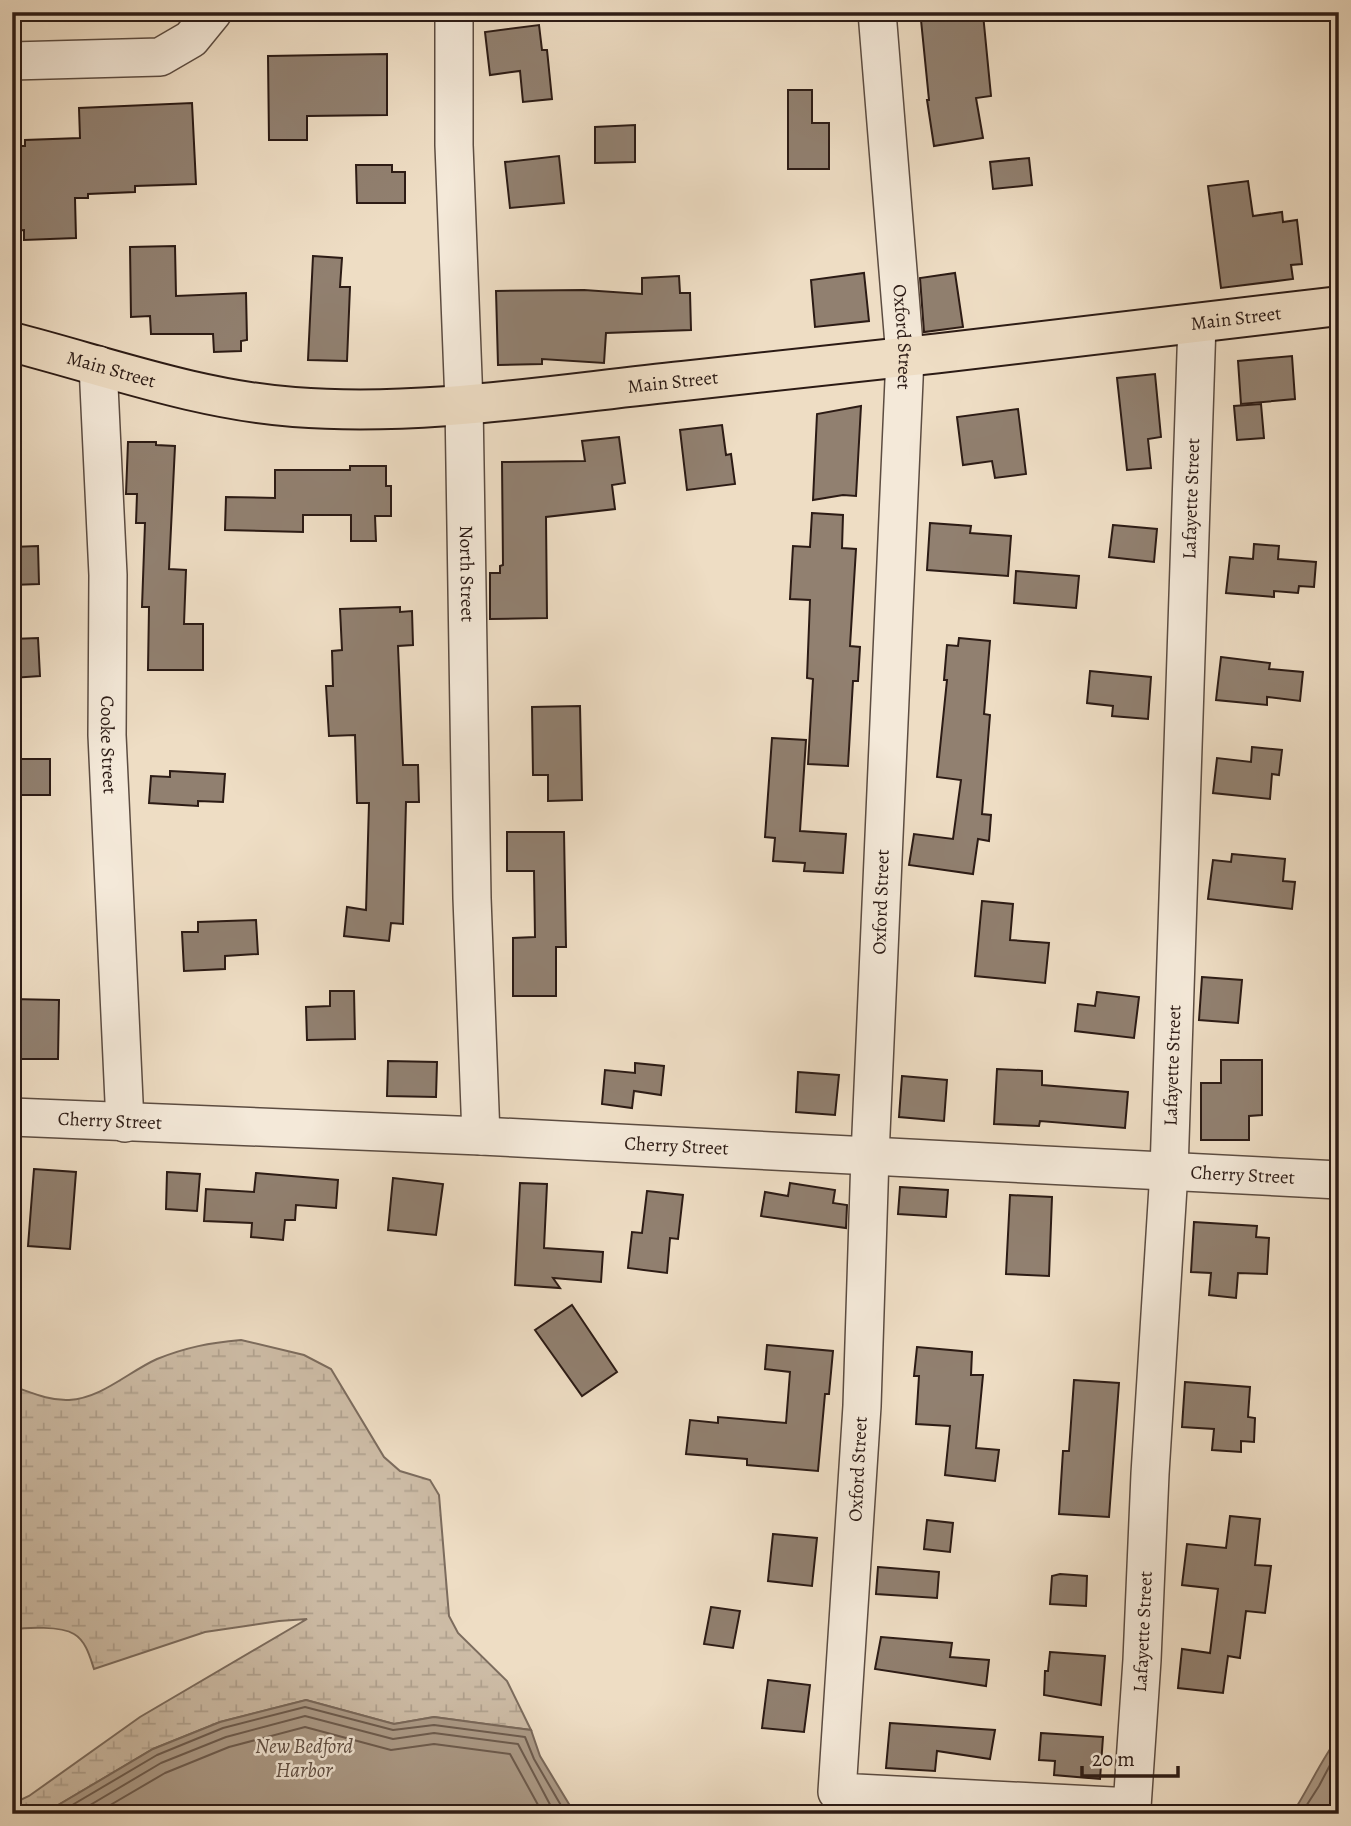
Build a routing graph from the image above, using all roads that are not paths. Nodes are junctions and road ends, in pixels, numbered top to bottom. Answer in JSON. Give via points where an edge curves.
{"nodes":[{"id":1,"x":213,"y":12,"type":"edge"},
{"id":2,"x":454,"y":12,"type":"edge"},
{"id":3,"x":877,"y":12,"type":"edge"},
{"id":4,"x":12,"y":61,"type":"edge"},
{"id":5,"x":1339,"y":306,"type":"edge"},
{"id":6,"x":1197,"y":323,"type":"junction"},
{"id":7,"x":12,"y":342,"type":"edge"},
{"id":8,"x":905,"y":358,"type":"junction"},
{"id":9,"x":98,"y":365,"type":"junction"},
{"id":10,"x":464,"y":404,"type":"junction"},
{"id":11,"x":12,"y":1117,"type":"edge"},
{"id":12,"x":125,"y":1123,"type":"junction"},
{"id":13,"x":481,"y":1136,"type":"junction"},
{"id":14,"x":870,"y":1156,"type":"junction"},
{"id":15,"x":1169,"y":1171,"type":"junction"},
{"id":16,"x":1339,"y":1180,"type":"edge"},
{"id":17,"x":1132,"y":1807,"type":"joint"}],
"edges":[{"from":1,"to":4,"type":"street","via":[[191,39],[160,57]]},
{"from":2,"to":10,"type":"street","name":"North Street"},
{"from":3,"to":8,"type":"street","name":"Oxford Street"},
{"from":5,"to":6,"type":"main road","name":"Main Street"},
{"from":6,"to":8,"type":"main road","name":"Main Street"},
{"from":6,"to":15,"type":"street","name":"Lafayette Street"},
{"from":7,"to":9,"type":"main road","name":"Main Street"},
{"from":8,"to":10,"type":"main road","name":"Main Street"},
{"from":8,"to":14,"type":"street","name":"Oxford Street"},
{"from":9,"to":10,"type":"main road","name":"Main Street","via":[[224,398],[290,407],[357,410]]},
{"from":9,"to":12,"type":"street","name":"Cooke Street","via":[[108,575],[107,735]]},
{"from":10,"to":13,"type":"street","name":"North Street"},
{"from":11,"to":12,"type":"street","name":"Cherry Street"},
{"from":12,"to":13,"type":"street","name":"Cherry Street"},
{"from":13,"to":14,"type":"street","name":"Cherry Street"},
{"from":14,"to":15,"type":"street","name":"Cherry Street"},
{"from":14,"to":17,"type":"street","name":"Oxford Street","via":[[862,1406],[838,1792]]},
{"from":15,"to":16,"type":"street","name":"Cherry Street"},
{"from":15,"to":17,"type":"street","name":"Lafayette Street"}]}
